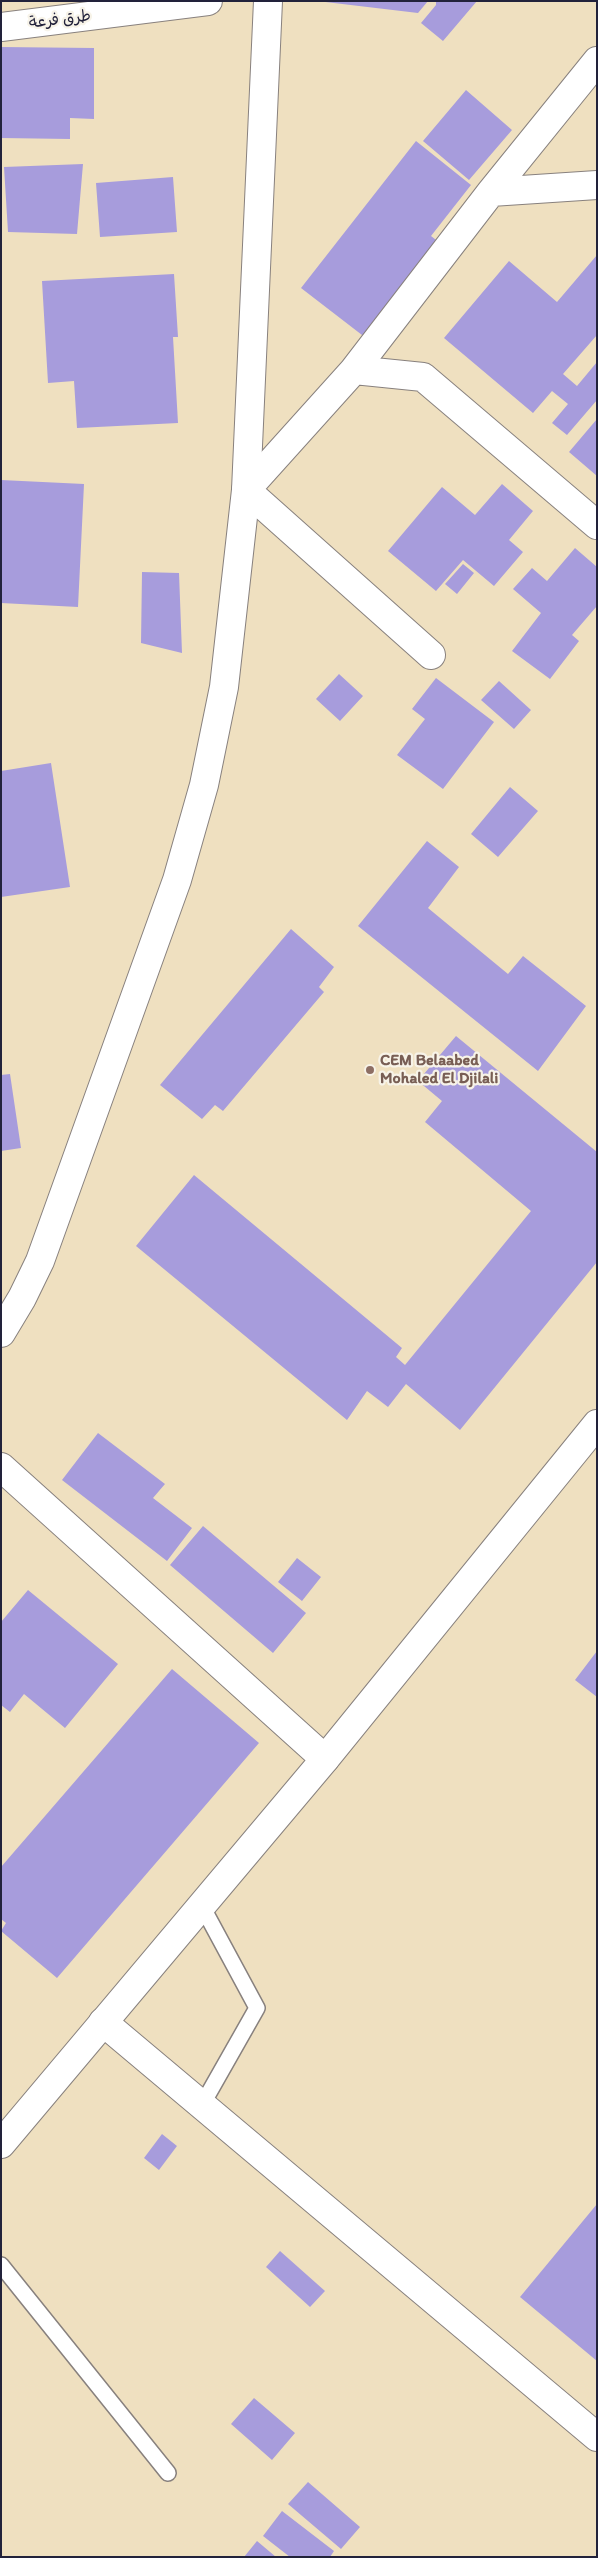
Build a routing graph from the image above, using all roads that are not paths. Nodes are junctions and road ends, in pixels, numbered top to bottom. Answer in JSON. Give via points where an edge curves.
{"nodes":[{"id":1,"x":208,"y":1,"type":"edge"},
{"id":2,"x":268,"y":1,"type":"edge"},
{"id":3,"x":1,"y":27,"type":"edge"},
{"id":4,"x":597,"y":61,"type":"edge"},
{"id":5,"x":597,"y":185,"type":"edge"},
{"id":6,"x":490,"y":192,"type":"junction"},
{"id":7,"x":354,"y":370,"type":"junction"},
{"id":8,"x":246,"y":490,"type":"junction"},
{"id":9,"x":597,"y":525,"type":"edge"},
{"id":10,"x":430,"y":655,"type":"dead end"},
{"id":11,"x":1,"y":1332,"type":"edge"},
{"id":12,"x":597,"y":1424,"type":"edge"},
{"id":13,"x":1,"y":1467,"type":"edge"},
{"id":14,"x":325,"y":1759,"type":"junction"},
{"id":15,"x":202,"y":1906,"type":"junction"},
{"id":16,"x":104,"y":2022,"type":"junction"},
{"id":17,"x":202,"y":2105,"type":"junction"},
{"id":18,"x":1,"y":2144,"type":"edge"},
{"id":19,"x":1,"y":2265,"type":"edge"},
{"id":20,"x":597,"y":2437,"type":"edge"},
{"id":21,"x":168,"y":2473,"type":"dead end"}],
"edges":[{"from":1,"to":3,"type":"street","name":"طرق فرعة"},
{"from":2,"to":8,"type":"street"},
{"from":4,"to":6,"type":"street"},
{"from":5,"to":6,"type":"street"},
{"from":6,"to":7,"type":"street"},
{"from":7,"to":8,"type":"street"},
{"from":7,"to":9,"type":"street","via":[[423,377]]},
{"from":8,"to":10,"type":"street"},
{"from":8,"to":11,"type":"street","via":[[224,687],[204,784],[177,880],[40,1260]]},
{"from":12,"to":14,"type":"street"},
{"from":13,"to":14,"type":"street"},
{"from":14,"to":15,"type":"street"},
{"from":15,"to":16,"type":"street"},
{"from":15,"to":17,"type":"lane","via":[[257,2008]]},
{"from":16,"to":17,"type":"street"},
{"from":16,"to":18,"type":"street"},
{"from":17,"to":20,"type":"street"},
{"from":19,"to":21,"type":"lane"}]}
